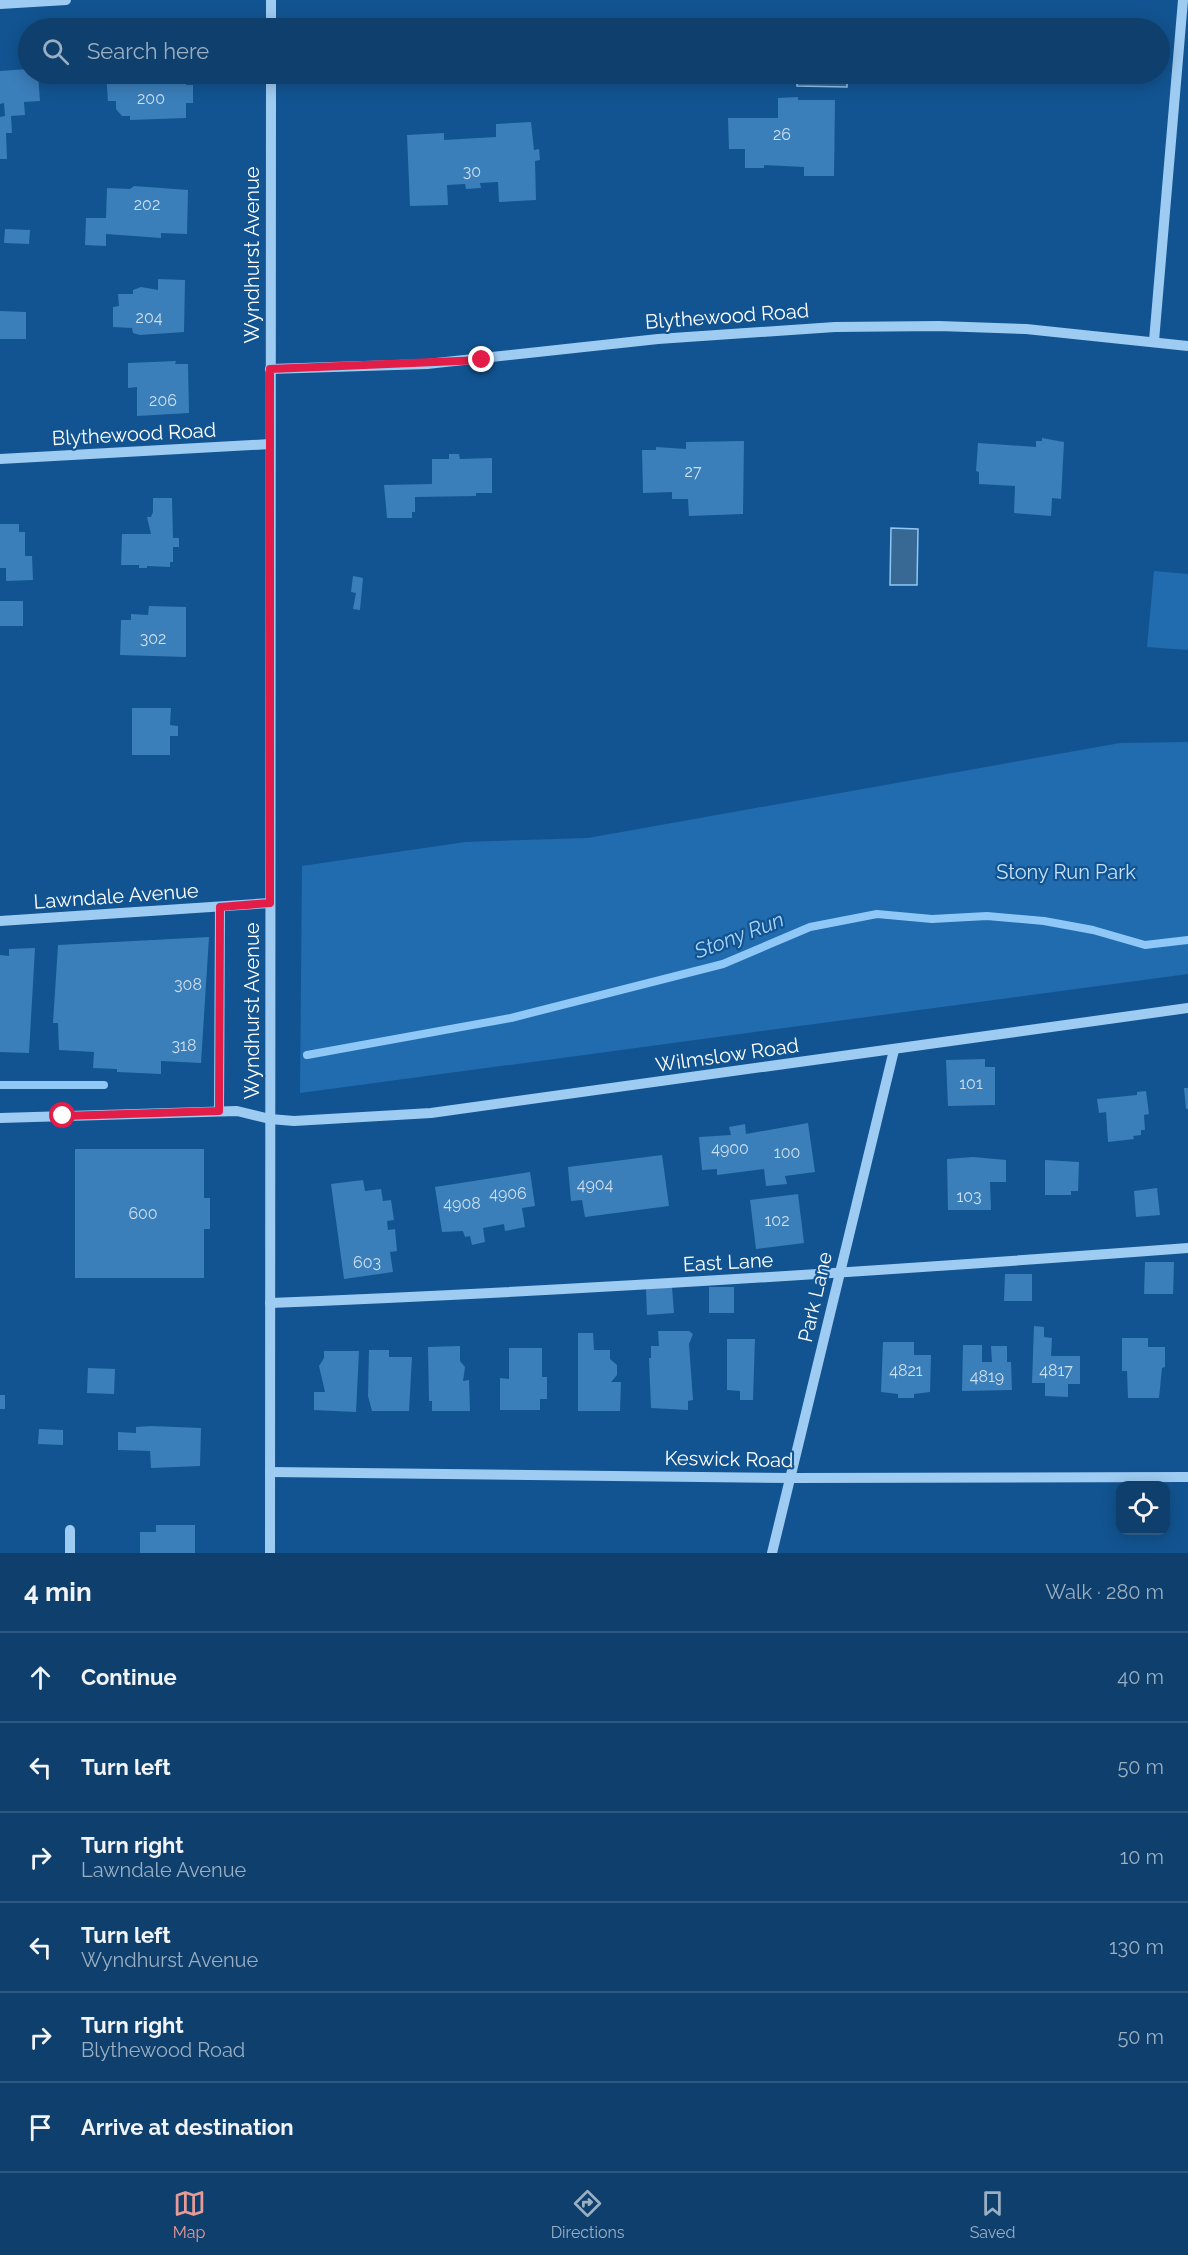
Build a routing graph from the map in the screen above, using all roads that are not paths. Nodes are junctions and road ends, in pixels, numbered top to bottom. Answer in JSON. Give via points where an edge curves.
{"nodes":[{"id":1,"x":66,"y":0,"type":"edge"},
{"id":2,"x":271,"y":0,"type":"edge"},
{"id":3,"x":1183,"y":0,"type":"edge"},
{"id":4,"x":0,"y":4,"type":"edge"},
{"id":5,"x":271,"y":18,"type":"edge"},
{"id":6,"x":270,"y":84,"type":"edge"},
{"id":7,"x":1155,"y":341,"type":"junction"},
{"id":8,"x":1188,"y":346,"type":"edge"},
{"id":9,"x":270,"y":369,"type":"junction"},
{"id":10,"x":270,"y":444,"type":"junction"},
{"id":11,"x":0,"y":459,"type":"edge"},
{"id":12,"x":270,"y":903,"type":"junction"},
{"id":13,"x":220,"y":907,"type":"junction"},
{"id":14,"x":0,"y":921,"type":"edge"},
{"id":15,"x":1188,"y":1008,"type":"edge"},
{"id":16,"x":894,"y":1050,"type":"junction"},
{"id":17,"x":219,"y":1111,"type":"junction"},
{"id":18,"x":0,"y":1118,"type":"edge"},
{"id":19,"x":270,"y":1119,"type":"junction"},
{"id":20,"x":1188,"y":1248,"type":"edge"},
{"id":21,"x":838,"y":1274,"type":"junction"},
{"id":22,"x":270,"y":1303,"type":"junction"},
{"id":23,"x":270,"y":1472,"type":"junction"},
{"id":24,"x":1188,"y":1477,"type":"edge"},
{"id":25,"x":792,"y":1478,"type":"junction"},
{"id":26,"x":69,"y":1530,"type":"dead end"},
{"id":27,"x":70,"y":1553,"type":"edge"},
{"id":28,"x":270,"y":1553,"type":"edge"},
{"id":29,"x":772,"y":1553,"type":"edge"}],
"edges":[{"from":1,"to":4,"type":"street"},
{"from":2,"to":5,"type":"street"},
{"from":3,"to":7,"type":"street"},
{"from":6,"to":9,"type":"street","name":"Wyndhurst Avenue"},
{"from":7,"to":8,"type":"street","name":"Blythewood Road"},
{"from":7,"to":9,"type":"street","name":"Blythewood Road","via":[[981,326],[835,327],[658,339],[438,363]]},
{"from":9,"to":10,"type":"street","name":"Wyndhurst Avenue"},
{"from":10,"to":11,"type":"street","name":"Blythewood Road"},
{"from":10,"to":12,"type":"street","name":"Wyndhurst Avenue"},
{"from":12,"to":13,"type":"street","name":"Lawndale Avenue"},
{"from":12,"to":19,"type":"street","name":"Wyndhurst Avenue"},
{"from":13,"to":14,"type":"street","name":"Lawndale Avenue"},
{"from":13,"to":17,"type":"street"},
{"from":15,"to":16,"type":"street","name":"Wilmslow Road"},
{"from":16,"to":19,"type":"street","name":"Wilmslow Road","via":[[431,1113],[314,1121]]},
{"from":16,"to":21,"type":"street","name":"Park Lane"},
{"from":17,"to":18,"type":"street","name":"Wilmslow Road"},
{"from":17,"to":19,"type":"street","name":"Wilmslow Road"},
{"from":19,"to":22,"type":"street","name":"Wyndhurst Avenue"},
{"from":20,"to":21,"type":"street","name":"East Lane"},
{"from":21,"to":22,"type":"street","name":"East Lane"},
{"from":21,"to":25,"type":"street","name":"Park Lane"},
{"from":22,"to":23,"type":"street","name":"Wyndhurst Avenue"},
{"from":23,"to":25,"type":"street","name":"Keswick Road"},
{"from":23,"to":28,"type":"street","name":"Wyndhurst Avenue"},
{"from":24,"to":25,"type":"street","name":"Keswick Road"},
{"from":25,"to":29,"type":"street","name":"Park Lane"},
{"from":26,"to":27,"type":"street"}]}
